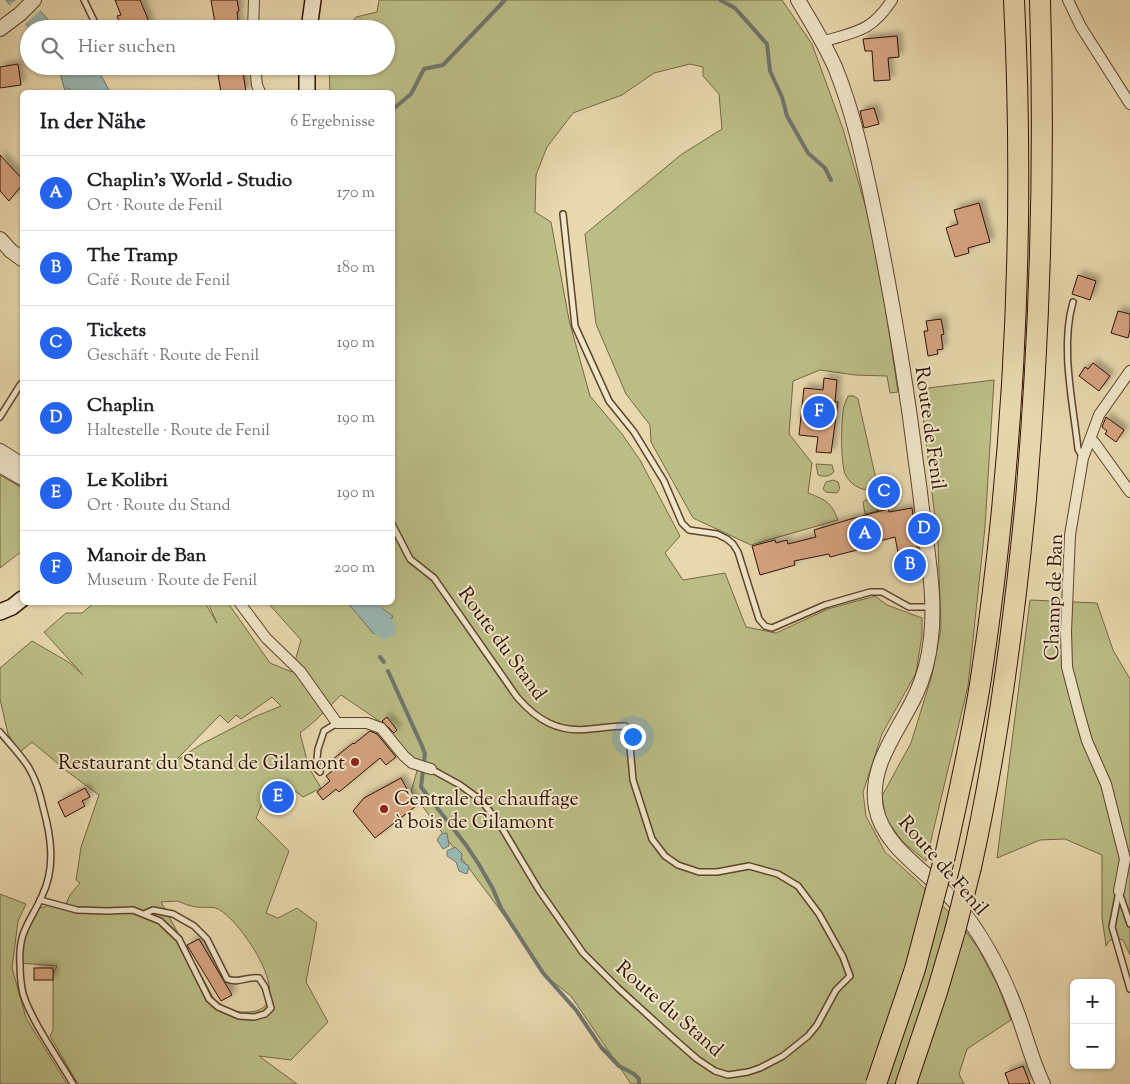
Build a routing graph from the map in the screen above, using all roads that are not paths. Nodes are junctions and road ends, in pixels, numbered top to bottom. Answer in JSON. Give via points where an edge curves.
{"nodes":[{"id":1,"x":34,"y":0,"type":"edge"},
{"id":2,"x":84,"y":0,"type":"edge"},
{"id":3,"x":254,"y":0,"type":"edge"},
{"id":4,"x":304,"y":0,"type":"edge"},
{"id":5,"x":314,"y":0,"type":"edge"},
{"id":6,"x":798,"y":0,"type":"edge"},
{"id":7,"x":892,"y":0,"type":"edge"},
{"id":8,"x":1014,"y":0,"type":"edge"},
{"id":9,"x":1040,"y":0,"type":"edge"},
{"id":10,"x":1068,"y":0,"type":"edge"},
{"id":11,"x":94,"y":20,"type":"edge"},
{"id":12,"x":253,"y":20,"type":"edge"},
{"id":13,"x":304,"y":20,"type":"edge"},
{"id":14,"x":311,"y":20,"type":"edge"},
{"id":15,"x":2,"y":28,"type":"edge"},
{"id":16,"x":822,"y":42,"type":"junction"},
{"id":17,"x":256,"y":75,"type":"edge"},
{"id":18,"x":307,"y":75,"type":"edge"},
{"id":19,"x":259,"y":90,"type":"edge"},
{"id":20,"x":307,"y":90,"type":"edge"},
{"id":21,"x":1130,"y":104,"type":"edge"},
{"id":22,"x":563,"y":214,"type":"dead end"},
{"id":23,"x":0,"y":239,"type":"edge"},
{"id":24,"x":20,"y":258,"type":"edge"},
{"id":25,"x":1073,"y":302,"type":"dead end"},
{"id":26,"x":1130,"y":371,"type":"edge"},
{"id":27,"x":20,"y":386,"type":"edge"},
{"id":28,"x":0,"y":417,"type":"edge"},
{"id":29,"x":1089,"y":442,"type":"junction"},
{"id":30,"x":0,"y":451,"type":"edge"},
{"id":31,"x":1083,"y":458,"type":"junction"},
{"id":32,"x":20,"y":464,"type":"edge"},
{"id":33,"x":0,"y":465,"type":"edge"},
{"id":34,"x":20,"y":477,"type":"edge"},
{"id":35,"x":1130,"y":492,"type":"edge"},
{"id":36,"x":395,"y":530,"type":"edge"},
{"id":37,"x":241,"y":605,"type":"edge"},
{"id":38,"x":12,"y":606,"type":"edge"},
{"id":39,"x":932,"y":607,"type":"junction"},
{"id":40,"x":0,"y":623,"type":"edge"},
{"id":41,"x":337,"y":723,"type":"junction"},
{"id":42,"x":0,"y":732,"type":"edge"},
{"id":43,"x":426,"y":768,"type":"joint"},
{"id":44,"x":320,"y":772,"type":"dead end"},
{"id":45,"x":1119,"y":891,"type":"junction"},
{"id":46,"x":40,"y":900,"type":"junction"},
{"id":47,"x":144,"y":914,"type":"junction"},
{"id":48,"x":1130,"y":924,"type":"edge"},
{"id":49,"x":1130,"y":989,"type":"edge"},
{"id":50,"x":73,"y":1084,"type":"edge"},
{"id":51,"x":876,"y":1084,"type":"edge"},
{"id":52,"x":906,"y":1084,"type":"edge"},
{"id":53,"x":1043,"y":1084,"type":"edge"}],
"edges":[{"from":1,"to":15,"type":"street"},
{"from":2,"to":11,"type":"lane"},
{"from":3,"to":12,"type":"street"},
{"from":4,"to":13,"type":"main road"},
{"from":5,"to":14,"type":"main road"},
{"from":6,"to":16,"type":"street","name":"Route de Fenil"},
{"from":7,"to":16,"type":"street","via":[[884,12],[864,29]]},
{"from":8,"to":51,"type":"highway","bridge":true,"via":[[1018,215],[1014,336],[997,555],[981,678],[945,856],[915,969]]},
{"from":9,"to":52,"type":"highway","bridge":true,"via":[[1042,223],[1034,405],[1008,664],[971,867],[938,992]]},
{"from":10,"to":21,"type":"street","via":[[1081,27]]},
{"from":16,"to":39,"type":"street","name":"Route de Fenil","via":[[842,84],[856,127],[892,298],[914,445]]},
{"from":17,"to":19,"type":"street"},
{"from":18,"to":20,"type":"main road"},
{"from":22,"to":39,"type":"lane","via":[[575,326],[608,401],[634,432],[664,481],[682,523],[689,530],[717,534],[733,544],[760,619],[766,626],[772,628],[825,605],[870,592],[882,592],[909,607]]},
{"from":23,"to":24,"type":"street"},
{"from":25,"to":31,"type":"lane","via":[[1068,319],[1067,347],[1078,449]]},
{"from":26,"to":29,"type":"street","name":"Champ de Ban","via":[[1098,415]]},
{"from":27,"to":28,"type":"lane"},
{"from":29,"to":31,"type":"street","name":"Champ de Ban"},
{"from":29,"to":35,"type":"street","via":[[1094,442]]},
{"from":30,"to":32,"type":"street"},
{"from":31,"to":45,"type":"street","name":"Champ de Ban","via":[[1070,536],[1067,667],[1087,742],[1106,784],[1125,859]]},
{"from":33,"to":34,"type":"street"},
{"from":36,"to":43,"type":"lane","name":"Route du Stand","via":[[410,559],[434,578],[531,713],[548,724],[571,729],[625,726],[629,735],[633,780],[652,839],[665,856],[678,865],[699,872],[750,866],[778,874],[798,886],[819,914],[850,976],[836,990],[808,1036],[783,1056],[748,1072],[728,1075],[715,1071],[673,1038],[583,953],[482,801],[460,785]]},
{"from":37,"to":41,"type":"street","via":[[266,638],[300,671]]},
{"from":38,"to":40,"type":"main road"},
{"from":39,"to":53,"type":"street","name":"Route de Fenil","via":[[931,642],[923,675],[877,774],[874,790],[878,815],[895,845],[962,910],[999,968]]},
{"from":41,"to":43,"type":"street","name":"Route du Stand","via":[[367,723],[381,728],[404,756]]},
{"from":41,"to":44,"type":"lane","via":[[324,731],[316,768]]},
{"from":42,"to":46,"type":"lane","via":[[29,768],[38,786],[48,823],[51,861]]},
{"from":45,"to":48,"type":"lane"},
{"from":45,"to":49,"type":"lane","via":[[1112,927]]},
{"from":46,"to":47,"type":"lane","via":[[77,910],[132,910]]},
{"from":46,"to":50,"type":"lane","via":[[20,944],[23,994]]},
{"from":47,"to":47,"type":"lane","via":[[160,921],[179,939],[209,1000],[218,1007],[239,1016],[254,1017],[271,1008],[265,987],[258,978],[234,982],[227,979],[207,939],[194,926],[173,914],[152,910]]}]}
